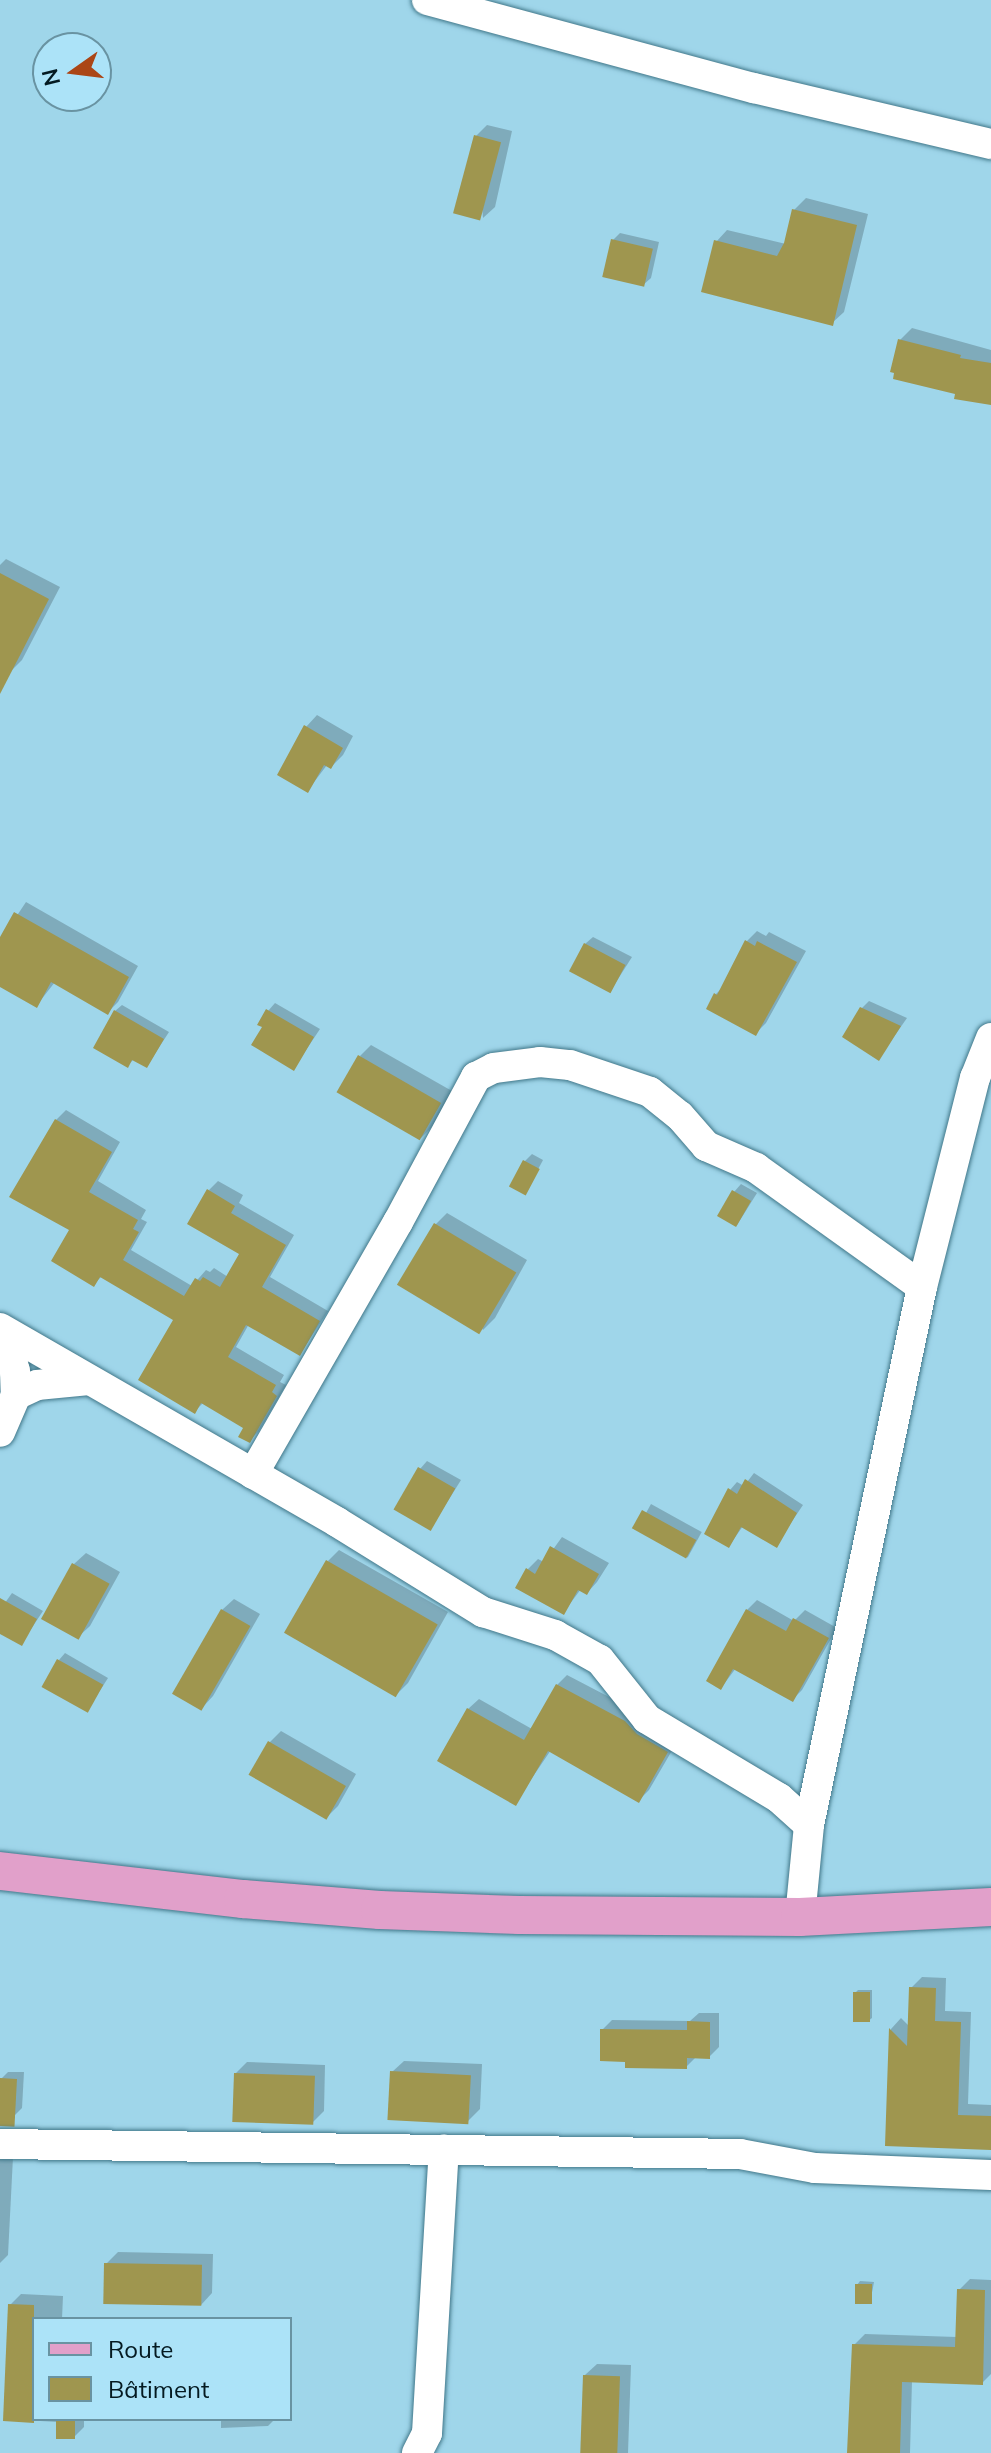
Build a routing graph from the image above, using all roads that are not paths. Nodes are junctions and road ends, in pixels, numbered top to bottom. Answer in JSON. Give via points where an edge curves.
{"nodes":[{"id":1,"x":427,"y":0,"type":"edge"},
{"id":2,"x":991,"y":144,"type":"edge"},
{"id":3,"x":991,"y":1038,"type":"edge"},
{"id":4,"x":922,"y":1287,"type":"junction"},
{"id":5,"x":0,"y":1330,"type":"edge"},
{"id":6,"x":89,"y":1380,"type":"junction"},
{"id":7,"x":16,"y":1395,"type":"junction"},
{"id":8,"x":0,"y":1432,"type":"edge"},
{"id":9,"x":253,"y":1474,"type":"junction"},
{"id":10,"x":809,"y":1825,"type":"junction"},
{"id":11,"x":0,"y":1871,"type":"edge"},
{"id":12,"x":991,"y":1907,"type":"edge"},
{"id":13,"x":800,"y":1917,"type":"junction"},
{"id":14,"x":0,"y":2144,"type":"edge"},
{"id":15,"x":444,"y":2150,"type":"junction"},
{"id":16,"x":991,"y":2175,"type":"edge"},
{"id":17,"x":417,"y":2453,"type":"edge"}],
"edges":[{"from":1,"to":2,"type":"street","via":[[754,88]]},
{"from":3,"to":4,"type":"street","via":[[975,1078]]},
{"from":4,"to":9,"type":"street","via":[[756,1168],[706,1146],[650,1092],[570,1065],[540,1062],[494,1068],[476,1077]]},
{"from":4,"to":10,"type":"street"},
{"from":5,"to":6,"type":"street"},
{"from":5,"to":7,"type":"street","via":[[12,1359]]},
{"from":6,"to":7,"type":"street","via":[[37,1385]]},
{"from":6,"to":9,"type":"street"},
{"from":7,"to":8,"type":"street"},
{"from":9,"to":10,"type":"street","via":[[483,1612],[555,1635],[600,1660],[647,1719],[779,1798]]},
{"from":10,"to":13,"type":"street"},
{"from":11,"to":13,"type":"main road","via":[[380,1910]]},
{"from":12,"to":13,"type":"main road"},
{"from":14,"to":15,"type":"street"},
{"from":15,"to":16,"type":"street","via":[[740,2154],[815,2168]]},
{"from":15,"to":17,"type":"street","via":[[427,2433]]}]}
